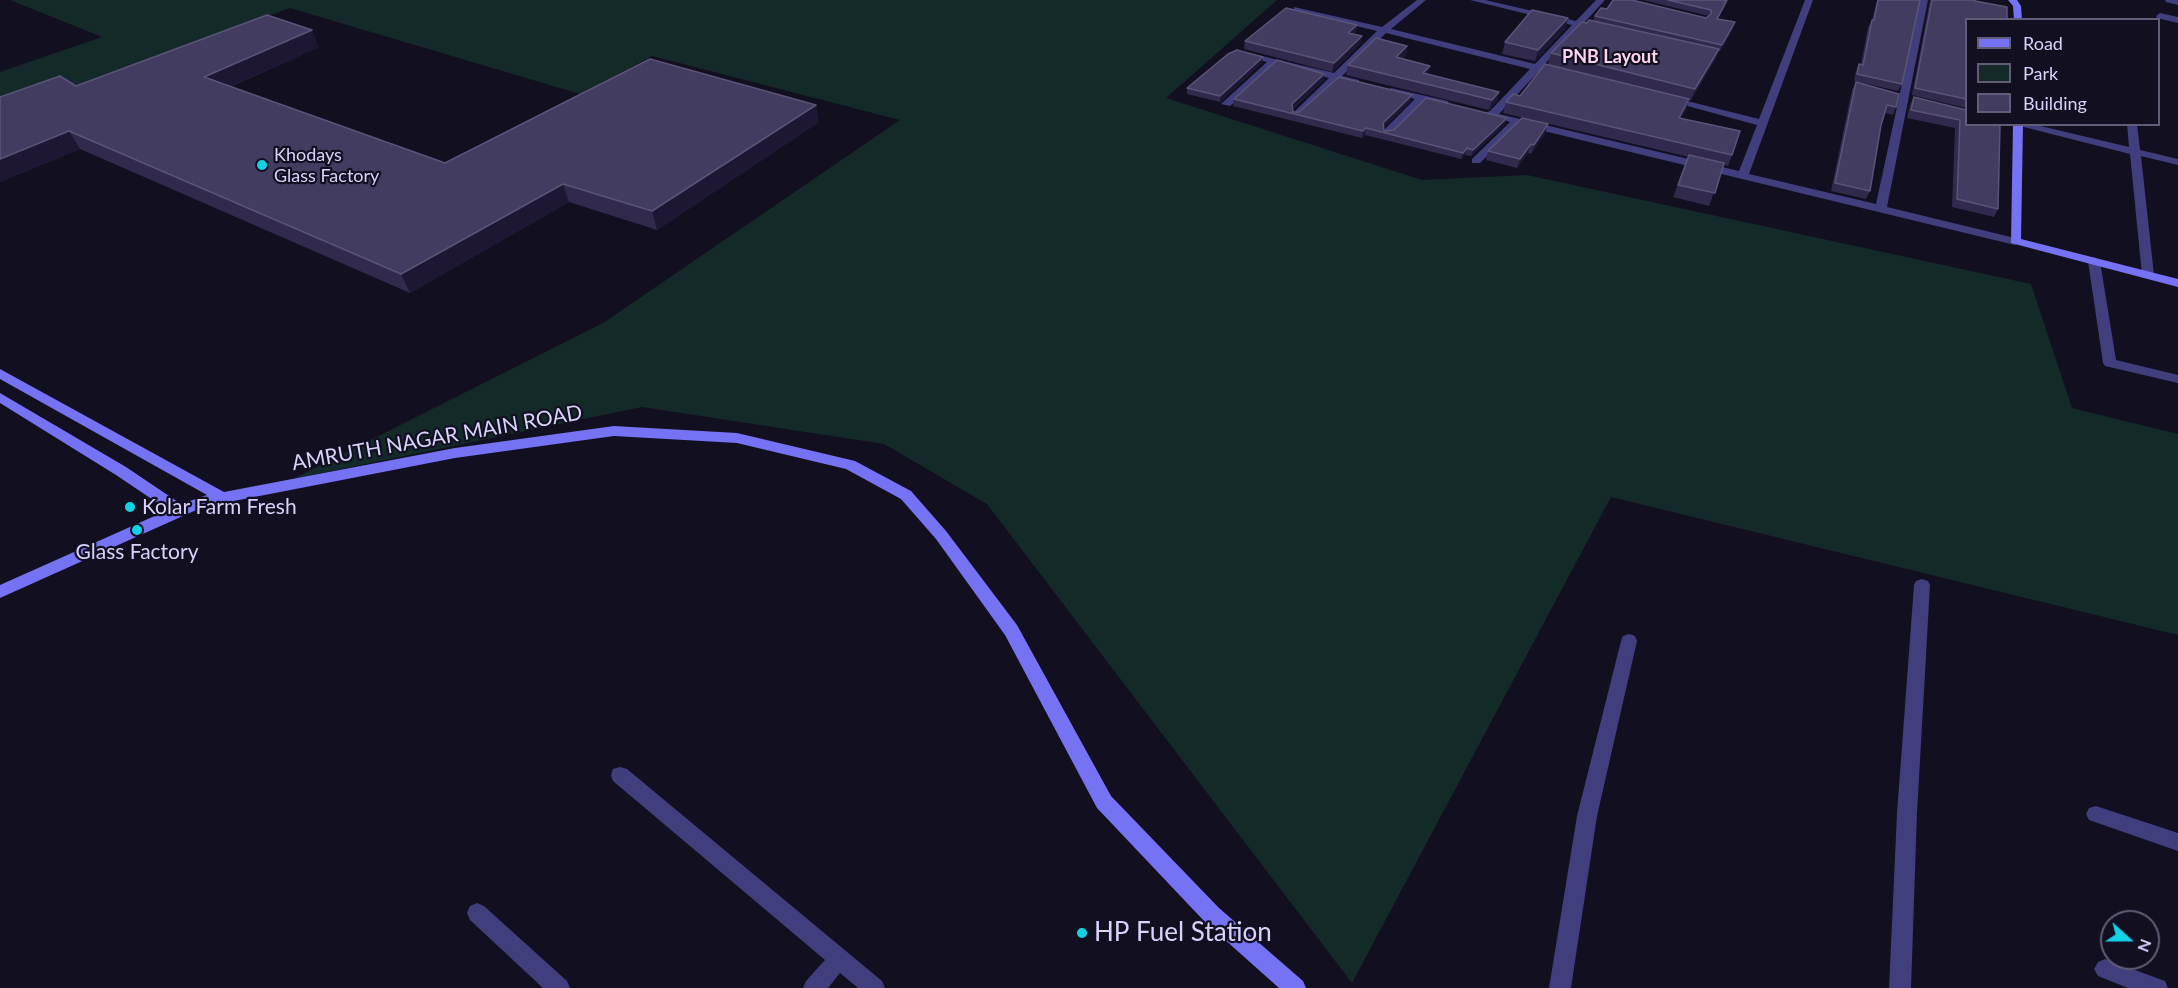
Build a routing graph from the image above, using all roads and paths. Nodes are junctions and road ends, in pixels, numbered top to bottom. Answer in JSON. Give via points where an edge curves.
{"nodes":[{"id":1,"x":1422,"y":0,"type":"edge"},
{"id":2,"x":1474,"y":0,"type":"edge"},
{"id":3,"x":1601,"y":0,"type":"edge"},
{"id":4,"x":1809,"y":0,"type":"edge"},
{"id":5,"x":1924,"y":0,"type":"edge"},
{"id":6,"x":2012,"y":0,"type":"edge"},
{"id":7,"x":2169,"y":0,"type":"edge"},
{"id":8,"x":2178,"y":2,"type":"edge"},
{"id":9,"x":1298,"y":9,"type":"edge"},
{"id":10,"x":2160,"y":16,"type":"dead end"},
{"id":11,"x":2018,"y":18,"type":"edge"},
{"id":12,"x":2178,"y":20,"type":"edge"},
{"id":13,"x":1578,"y":24,"type":"junction"},
{"id":14,"x":1384,"y":30,"type":"junction"},
{"id":15,"x":1613,"y":32,"type":"edge"},
{"id":16,"x":1240,"y":52,"type":"edge"},
{"id":17,"x":1274,"y":61,"type":"junction"},
{"id":18,"x":1536,"y":68,"type":"junction"},
{"id":19,"x":1569,"y":76,"type":"edge"},
{"id":20,"x":1333,"y":77,"type":"junction"},
{"id":21,"x":1658,"y":97,"type":"edge"},
{"id":22,"x":1422,"y":98,"type":"junction"},
{"id":23,"x":1226,"y":104,"type":"dead end"},
{"id":24,"x":1457,"y":106,"type":"edge"},
{"id":25,"x":1480,"y":112,"type":"edge"},
{"id":26,"x":1297,"y":114,"type":"edge"},
{"id":27,"x":1492,"y":115,"type":"junction"},
{"id":28,"x":1517,"y":121,"type":"junction"},
{"id":29,"x":1763,"y":123,"type":"junction"},
{"id":30,"x":2018,"y":126,"type":"edge"},
{"id":31,"x":2022,"y":126,"type":"edge"},
{"id":32,"x":2132,"y":126,"type":"edge"},
{"id":33,"x":1387,"y":133,"type":"edge"},
{"id":34,"x":2135,"y":152,"type":"junction"},
{"id":35,"x":1476,"y":161,"type":"dead end"},
{"id":36,"x":2178,"y":162,"type":"edge"},
{"id":37,"x":1743,"y":176,"type":"junction"},
{"id":38,"x":1881,"y":209,"type":"junction"},
{"id":39,"x":2015,"y":241,"type":"junction"},
{"id":40,"x":2094,"y":261,"type":"junction"},
{"id":41,"x":2148,"y":275,"type":"junction"},
{"id":42,"x":2178,"y":283,"type":"edge"},
{"id":43,"x":0,"y":373,"type":"edge"},
{"id":44,"x":2178,"y":379,"type":"edge"},
{"id":45,"x":0,"y":397,"type":"edge"},
{"id":46,"x":223,"y":498,"type":"junction"},
{"id":47,"x":180,"y":511,"type":"junction"},
{"id":48,"x":1922,"y":585,"type":"dead end"},
{"id":49,"x":0,"y":592,"type":"edge"},
{"id":50,"x":1629,"y":641,"type":"dead end"},
{"id":51,"x":620,"y":775,"type":"dead end"},
{"id":52,"x":2096,"y":814,"type":"dead end"},
{"id":53,"x":2178,"y":842,"type":"edge"},
{"id":54,"x":477,"y":913,"type":"dead end"},
{"id":55,"x":839,"y":959,"type":"junction"},
{"id":56,"x":2108,"y":970,"type":"edge"},
{"id":57,"x":559,"y":988,"type":"edge"},
{"id":58,"x":814,"y":988,"type":"edge"},
{"id":59,"x":874,"y":988,"type":"edge"},
{"id":60,"x":1295,"y":988,"type":"edge"},
{"id":61,"x":1560,"y":988,"type":"edge"},
{"id":62,"x":1900,"y":988,"type":"edge"},
{"id":63,"x":2157,"y":988,"type":"edge"}],
"edges":[{"from":1,"to":14,"type":"street"},
{"from":2,"to":13,"type":"street"},
{"from":3,"to":13,"type":"street"},
{"from":4,"to":29,"type":"street"},
{"from":5,"to":38,"type":"street"},
{"from":6,"to":11,"type":"main road"},
{"from":7,"to":8,"type":"street"},
{"from":9,"to":14,"type":"street"},
{"from":10,"to":12,"type":"street"},
{"from":13,"to":15,"type":"street"},
{"from":13,"to":18,"type":"street"},
{"from":14,"to":18,"type":"street"},
{"from":14,"to":20,"type":"street"},
{"from":16,"to":17,"type":"street"},
{"from":17,"to":20,"type":"street"},
{"from":17,"to":23,"type":"street"},
{"from":18,"to":19,"type":"street"},
{"from":18,"to":27,"type":"street"},
{"from":20,"to":22,"type":"street"},
{"from":20,"to":26,"type":"street"},
{"from":21,"to":29,"type":"street"},
{"from":22,"to":24,"type":"street"},
{"from":22,"to":33,"type":"street"},
{"from":25,"to":27,"type":"street"},
{"from":27,"to":28,"type":"street"},
{"from":28,"to":35,"type":"street"},
{"from":28,"to":37,"type":"street"},
{"from":29,"to":37,"type":"street"},
{"from":30,"to":39,"type":"main road"},
{"from":31,"to":34,"type":"street"},
{"from":32,"to":34,"type":"street"},
{"from":34,"to":36,"type":"street"},
{"from":34,"to":41,"type":"street"},
{"from":37,"to":38,"type":"street"},
{"from":38,"to":39,"type":"street"},
{"from":39,"to":40,"type":"main road"},
{"from":40,"to":41,"type":"main road"},
{"from":40,"to":44,"type":"street","via":[[2110,363]]},
{"from":41,"to":42,"type":"main road"},
{"from":43,"to":46,"type":"main road"},
{"from":45,"to":47,"type":"main road"},
{"from":46,"to":47,"type":"main road","name":"AMRUTH NAGAR MAIN ROAD"},
{"from":46,"to":60,"type":"main road","name":"AMRUTH NAGAR MAIN ROAD","via":[[455,453],[614,431],[737,438],[850,465],[906,495],[941,535],[1011,630],[1104,802],[1212,915]]},
{"from":47,"to":49,"type":"main road","name":"AMRUTH NAGAR MAIN ROAD"},
{"from":48,"to":62,"type":"street"},
{"from":50,"to":61,"type":"street","via":[[1587,816]]},
{"from":51,"to":55,"type":"street"},
{"from":52,"to":53,"type":"street"},
{"from":54,"to":57,"type":"street"},
{"from":55,"to":58,"type":"street"},
{"from":55,"to":59,"type":"street"},
{"from":56,"to":63,"type":"street"}]}
